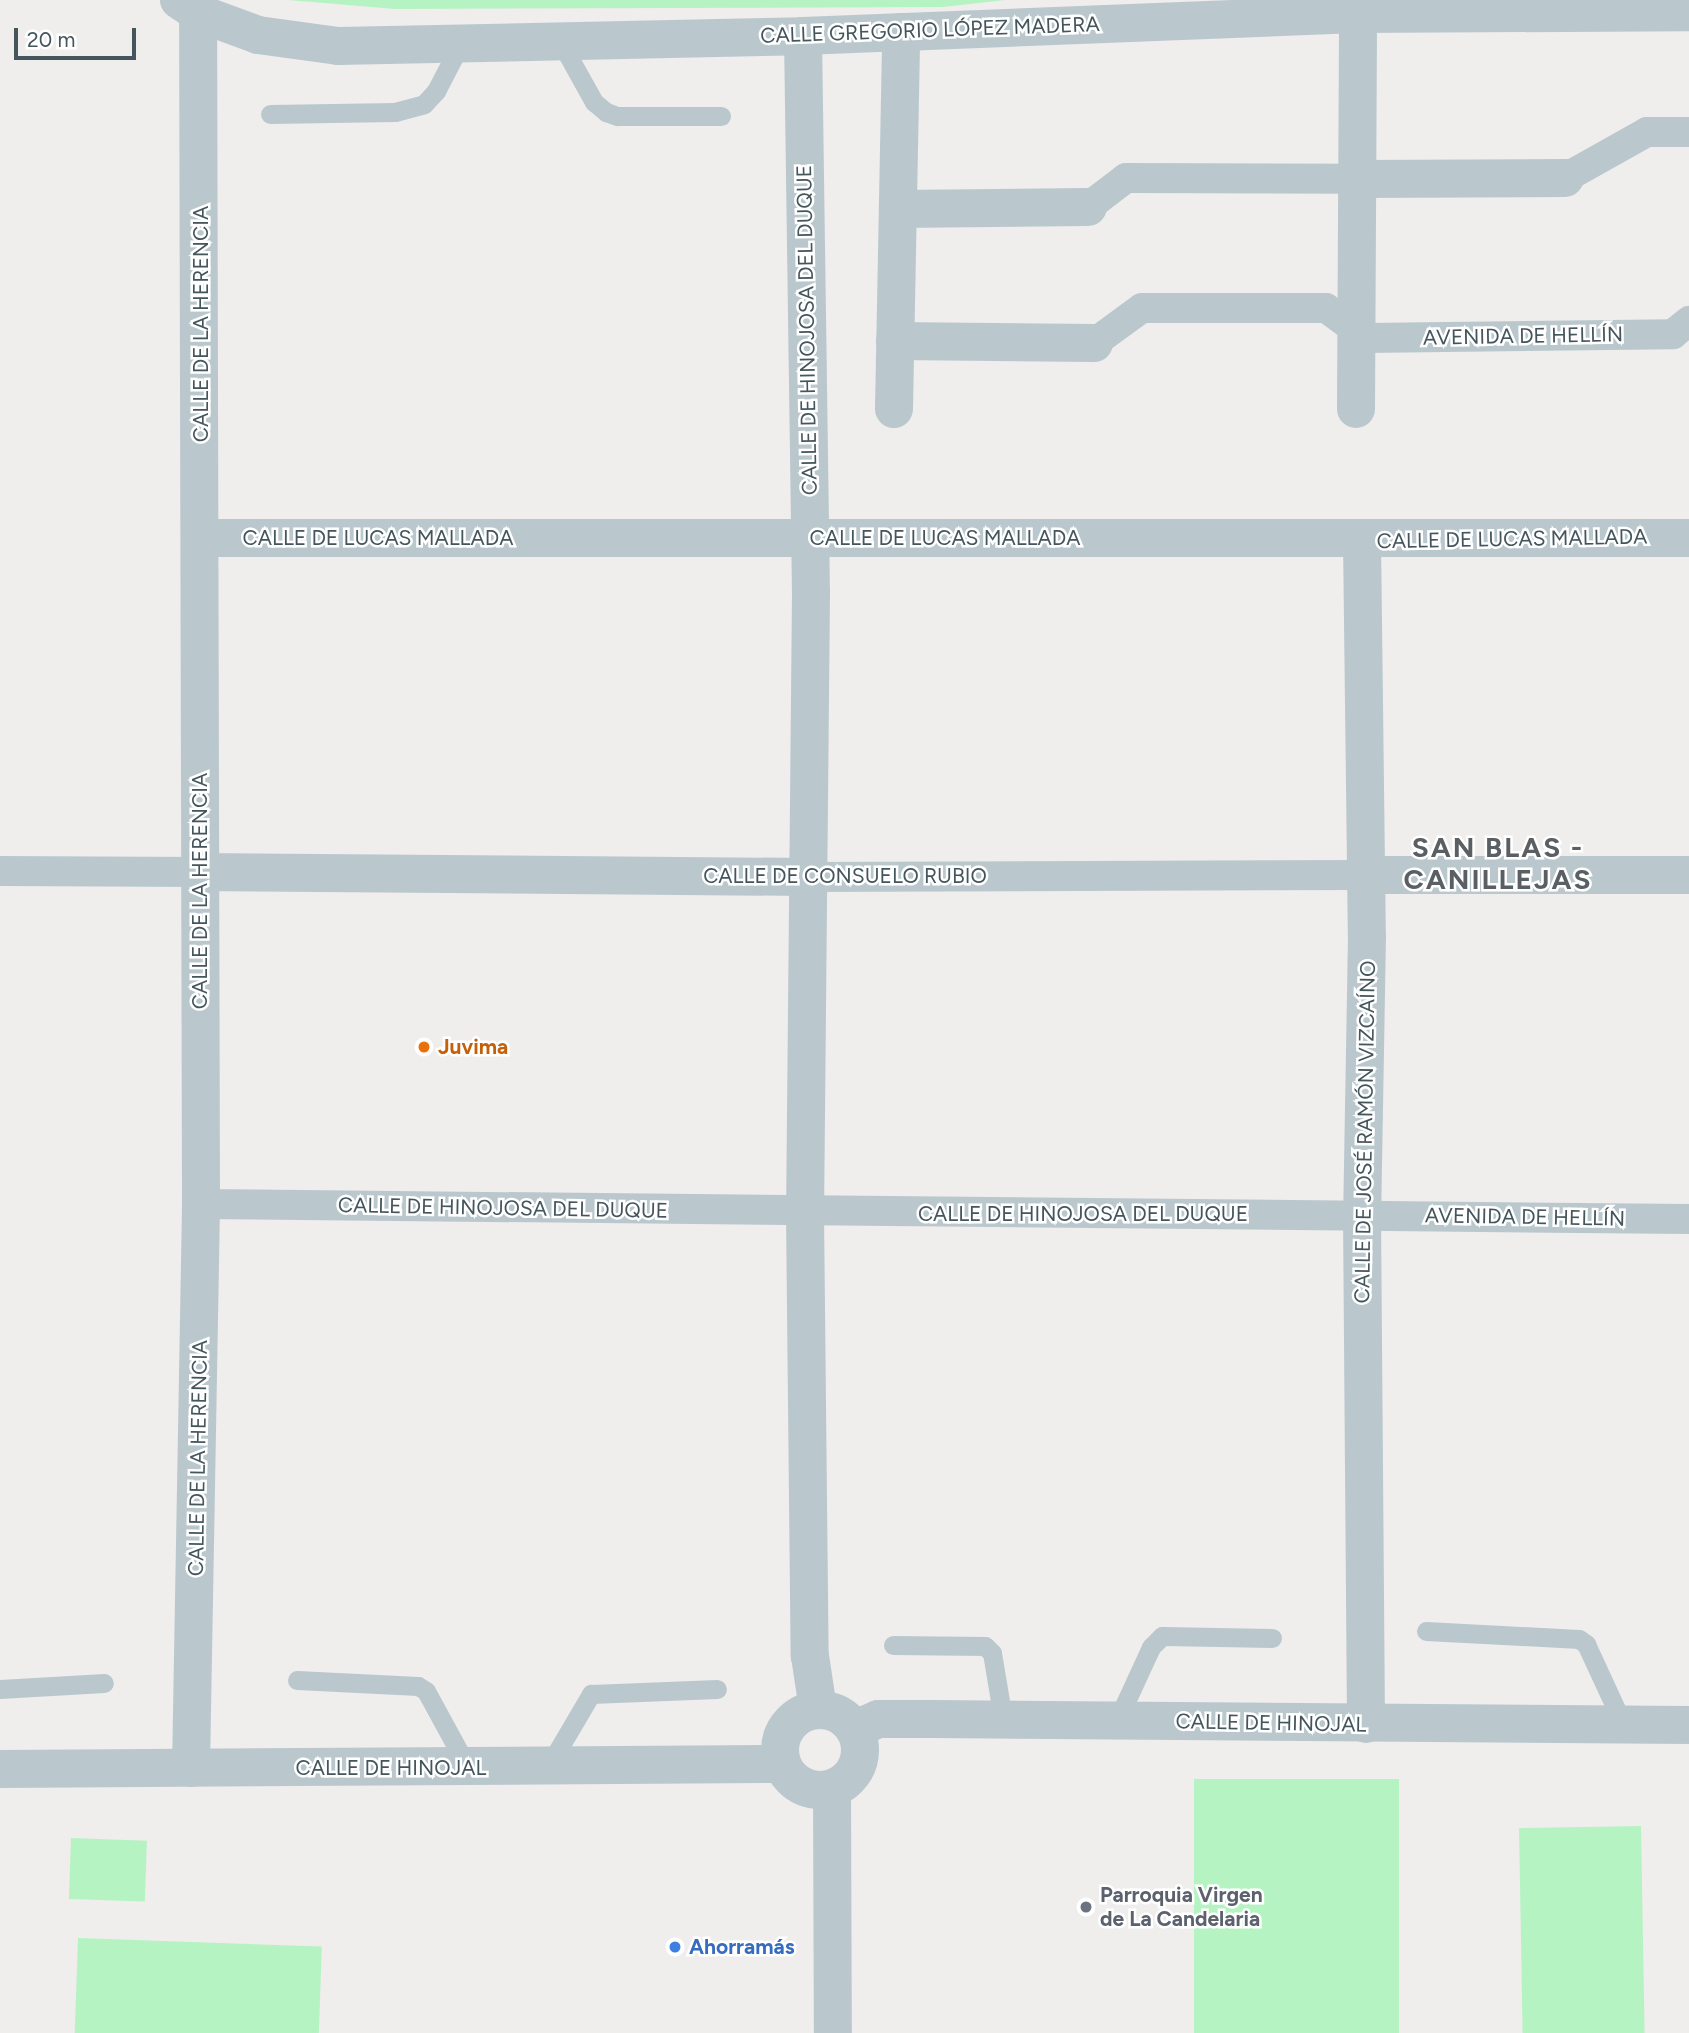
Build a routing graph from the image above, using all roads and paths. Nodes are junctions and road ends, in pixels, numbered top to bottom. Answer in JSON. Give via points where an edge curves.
{"nodes":[{"id":1,"x":188,"y":6,"type":"edge"},
{"id":2,"x":1689,"y":12,"type":"edge"},
{"id":3,"x":1358,"y":14,"type":"junction"},
{"id":4,"x":901,"y":32,"type":"junction"},
{"id":5,"x":803,"y":36,"type":"junction"},
{"id":6,"x":560,"y":41,"type":"junction"},
{"id":7,"x":461,"y":43,"type":"junction"},
{"id":8,"x":270,"y":114,"type":"dead end"},
{"id":9,"x":721,"y":116,"type":"dead end"},
{"id":10,"x":1689,"y":132,"type":"edge"},
{"id":11,"x":1565,"y":178,"type":"joint"},
{"id":12,"x":1359,"y":179,"type":"junction"},
{"id":13,"x":1088,"y":207,"type":"joint"},
{"id":14,"x":898,"y":209,"type":"junction"},
{"id":15,"x":1689,"y":321,"type":"edge"},
{"id":16,"x":1356,"y":329,"type":"junction"},
{"id":17,"x":895,"y":341,"type":"junction"},
{"id":18,"x":1094,"y":343,"type":"joint"},
{"id":19,"x":894,"y":409,"type":"dead end"},
{"id":20,"x":1356,"y":409,"type":"dead end"},
{"id":21,"x":809,"y":537,"type":"junction"},
{"id":22,"x":201,"y":538,"type":"junction"},
{"id":23,"x":1689,"y":538,"type":"edge"},
{"id":24,"x":1362,"y":540,"type":"junction"},
{"id":25,"x":0,"y":871,"type":"edge"},
{"id":26,"x":200,"y":872,"type":"junction"},
{"id":27,"x":1366,"y":875,"type":"junction"},
{"id":28,"x":1689,"y":875,"type":"edge"},
{"id":29,"x":808,"y":877,"type":"junction"},
{"id":30,"x":201,"y":1203,"type":"junction"},
{"id":31,"x":805,"y":1213,"type":"junction"},
{"id":32,"x":1362,"y":1214,"type":"junction"},
{"id":33,"x":1689,"y":1219,"type":"edge"},
{"id":34,"x":1426,"y":1631,"type":"dead end"},
{"id":35,"x":1272,"y":1638,"type":"dead end"},
{"id":36,"x":893,"y":1645,"type":"dead end"},
{"id":37,"x":297,"y":1680,"type":"dead end"},
{"id":38,"x":104,"y":1683,"type":"dead end"},
{"id":39,"x":0,"y":1689,"type":"edge"},
{"id":40,"x":717,"y":1689,"type":"dead end"},
{"id":41,"x":818,"y":1709,"type":"junction"},
{"id":42,"x":1003,"y":1719,"type":"junction"},
{"id":43,"x":1117,"y":1721,"type":"junction"},
{"id":44,"x":1366,"y":1724,"type":"junction"},
{"id":45,"x":1623,"y":1724,"type":"junction"},
{"id":46,"x":1689,"y":1725,"type":"edge"},
{"id":47,"x":855,"y":1729,"type":"junction"},
{"id":48,"x":782,"y":1764,"type":"junction"},
{"id":49,"x":548,"y":1767,"type":"junction"},
{"id":50,"x":468,"y":1768,"type":"junction"},
{"id":51,"x":0,"y":1769,"type":"edge"},
{"id":52,"x":191,"y":1769,"type":"junction"},
{"id":53,"x":832,"y":1789,"type":"junction"},
{"id":54,"x":833,"y":2033,"type":"edge"}],
"edges":[{"from":1,"to":7,"type":"street","name":"CALLE GREGORIO LÓPEZ MADERA","via":[[258,35],[338,46]]},
{"from":1,"to":22,"type":"street","name":"CALLE DE LA HERENCIA"},
{"from":2,"to":3,"type":"street","name":"CALLE GREGORIO LÓPEZ MADERA"},
{"from":3,"to":4,"type":"street","name":"CALLE GREGORIO LÓPEZ MADERA"},
{"from":3,"to":12,"type":"street"},
{"from":4,"to":5,"type":"street","name":"CALLE GREGORIO LÓPEZ MADERA"},
{"from":4,"to":14,"type":"street"},
{"from":5,"to":6,"type":"street","name":"CALLE GREGORIO LÓPEZ MADERA"},
{"from":5,"to":21,"type":"street","name":"CALLE DE HINOJOSA DEL DUQUE"},
{"from":6,"to":7,"type":"street","name":"CALLE GREGORIO LÓPEZ MADERA"},
{"from":6,"to":9,"type":"lane","via":[[594,102],[606,112],[617,117]]},
{"from":7,"to":8,"type":"lane","via":[[446,75],[424,104],[395,112]]},
{"from":10,"to":11,"type":"street","via":[[1647,132]]},
{"from":11,"to":12,"type":"street"},
{"from":12,"to":13,"type":"street","via":[[1126,178]]},
{"from":12,"to":16,"type":"street"},
{"from":13,"to":14,"type":"street"},
{"from":14,"to":17,"type":"street"},
{"from":15,"to":16,"type":"street","name":"AVENIDA DE HELLÍN","via":[[1673,334],[1367,338]]},
{"from":16,"to":18,"type":"street","via":[[1326,308],[1142,308]]},
{"from":16,"to":20,"type":"street"},
{"from":17,"to":18,"type":"street"},
{"from":17,"to":19,"type":"street"},
{"from":21,"to":22,"type":"street","name":"CALLE DE LUCAS MALLADA"},
{"from":21,"to":24,"type":"street","name":"CALLE DE LUCAS MALLADA"},
{"from":21,"to":29,"type":"street","name":"CALLE DE HINOJOSA DEL DUQUE"},
{"from":22,"to":26,"type":"street","name":"CALLE DE LA HERENCIA"},
{"from":23,"to":24,"type":"street","name":"CALLE DE LUCAS MALLADA"},
{"from":24,"to":27,"type":"street","name":"CALLE DE JOSÉ RAMÓN VIZCAÍNO"},
{"from":25,"to":26,"type":"street","name":"CALLE DE CONSUELO RUBIO"},
{"from":26,"to":29,"type":"street","name":"CALLE DE CONSUELO RUBIO"},
{"from":26,"to":30,"type":"street","name":"CALLE DE LA HERENCIA"},
{"from":27,"to":28,"type":"street","name":"CALLE DE CONSUELO RUBIO"},
{"from":27,"to":29,"type":"street","name":"CALLE DE CONSUELO RUBIO"},
{"from":27,"to":32,"type":"street","name":"CALLE DE JOSÉ RAMÓN VIZCAÍNO"},
{"from":29,"to":31,"type":"street","name":"CALLE DE HINOJOSA DEL DUQUE"},
{"from":30,"to":31,"type":"street","name":"CALLE DE HINOJOSA DEL DUQUE"},
{"from":30,"to":52,"type":"street","name":"CALLE DE LA HERENCIA"},
{"from":31,"to":32,"type":"street","name":"CALLE DE HINOJOSA DEL DUQUE"},
{"from":31,"to":41,"type":"street","name":"CALLE DE HINOJOSA DEL DUQUE","via":[[810,1656]]},
{"from":32,"to":33,"type":"street","name":"AVENIDA DE HELLÍN"},
{"from":32,"to":44,"type":"street","name":"CALLE DE JOSÉ RAMÓN VIZCAÍNO"},
{"from":34,"to":45,"type":"lane","via":[[1579,1639],[1586,1644]]},
{"from":35,"to":43,"type":"lane","via":[[1162,1636],[1150,1647]]},
{"from":36,"to":42,"type":"lane","via":[[985,1646],[992,1653]]},
{"from":37,"to":50,"type":"lane","via":[[426,1690]]},
{"from":38,"to":39,"type":"lane"},
{"from":40,"to":49,"type":"lane","via":[[591,1694]]},
{"from":41,"to":47,"type":"street","via":[[839,1714]]},
{"from":41,"to":48,"type":"street","via":[[795,1718],[786,1728],[781,1740]]},
{"from":42,"to":43,"type":"street","name":"CALLE DE HINOJAL"},
{"from":42,"to":47,"type":"street","name":"CALLE DE HINOJAL","via":[[878,1719]]},
{"from":43,"to":44,"type":"street","name":"CALLE DE HINOJAL"},
{"from":44,"to":45,"type":"street","name":"CALLE DE HINOJAL"},
{"from":45,"to":46,"type":"street","name":"CALLE DE HINOJAL"},
{"from":47,"to":53,"type":"street","via":[[861,1753],[858,1765]]},
{"from":48,"to":49,"type":"street","name":"CALLE DE HINOJAL"},
{"from":48,"to":53,"type":"street","via":[[797,1783]]},
{"from":49,"to":50,"type":"street","name":"CALLE DE HINOJAL"},
{"from":50,"to":52,"type":"street","name":"CALLE DE HINOJAL"},
{"from":51,"to":52,"type":"street","name":"CALLE DE HINOJAL"},
{"from":53,"to":54,"type":"street"}]}
